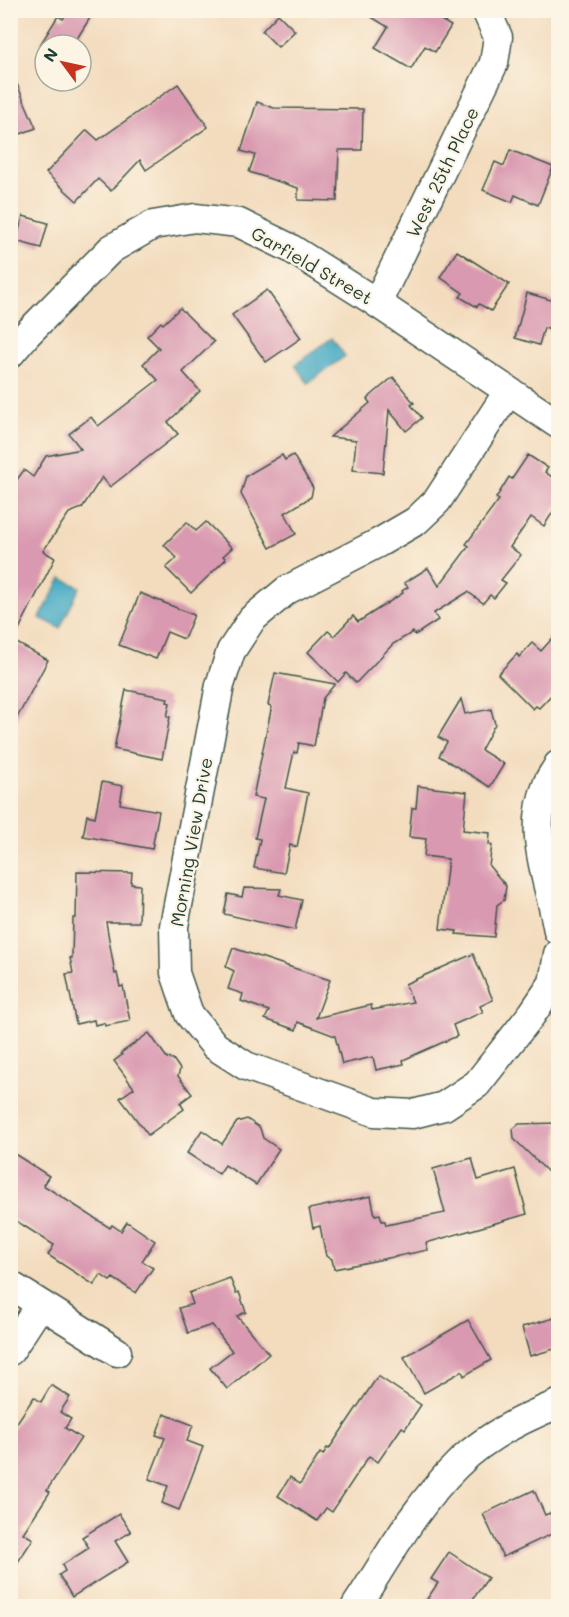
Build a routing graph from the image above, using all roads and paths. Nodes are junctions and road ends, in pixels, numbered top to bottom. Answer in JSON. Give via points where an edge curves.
{"nodes":[{"id":1,"x":486,"y":10,"type":"edge"},
{"id":2,"x":376,"y":303,"type":"junction"},
{"id":3,"x":10,"y":354,"type":"edge"},
{"id":4,"x":508,"y":392,"type":"junction"},
{"id":5,"x":558,"y":424,"type":"edge"},
{"id":6,"x":558,"y":765,"type":"edge"},
{"id":7,"x":558,"y":931,"type":"edge"},
{"id":8,"x":558,"y":954,"type":"edge"},
{"id":9,"x":10,"y":1285,"type":"edge"},
{"id":10,"x":40,"y":1305,"type":"junction"},
{"id":11,"x":10,"y":1351,"type":"edge"},
{"id":12,"x":117,"y":1352,"type":"dead end"},
{"id":13,"x":558,"y":1404,"type":"edge"},
{"id":14,"x":356,"y":1606,"type":"edge"}],
"edges":[{"from":1,"to":2,"type":"street","name":"West 25th Place","via":[[498,38],[494,63]]},
{"from":2,"to":3,"type":"street","name":"Garfield Street","via":[[290,248],[239,223],[195,218],[153,225],[111,249]]},
{"from":2,"to":4,"type":"street","name":"Garfield Street"},
{"from":4,"to":5,"type":"street","name":"Garfield Street"},
{"from":4,"to":8,"type":"street","name":"Morning View Drive","via":[[437,501],[416,520],[380,542],[287,590],[252,619],[231,651],[220,685],[174,926],[175,974],[189,1014],[215,1046],[246,1066],[374,1112],[413,1114],[444,1106],[477,1084],[553,983]]},
{"from":6,"to":7,"type":"street","via":[[546,786],[537,825],[540,858],[554,901]]},
{"from":9,"to":10,"type":"street"},
{"from":10,"to":11,"type":"street"},
{"from":10,"to":12,"type":"street"},
{"from":13,"to":14,"type":"street","via":[[494,1436],[458,1464],[425,1502]]}]}
